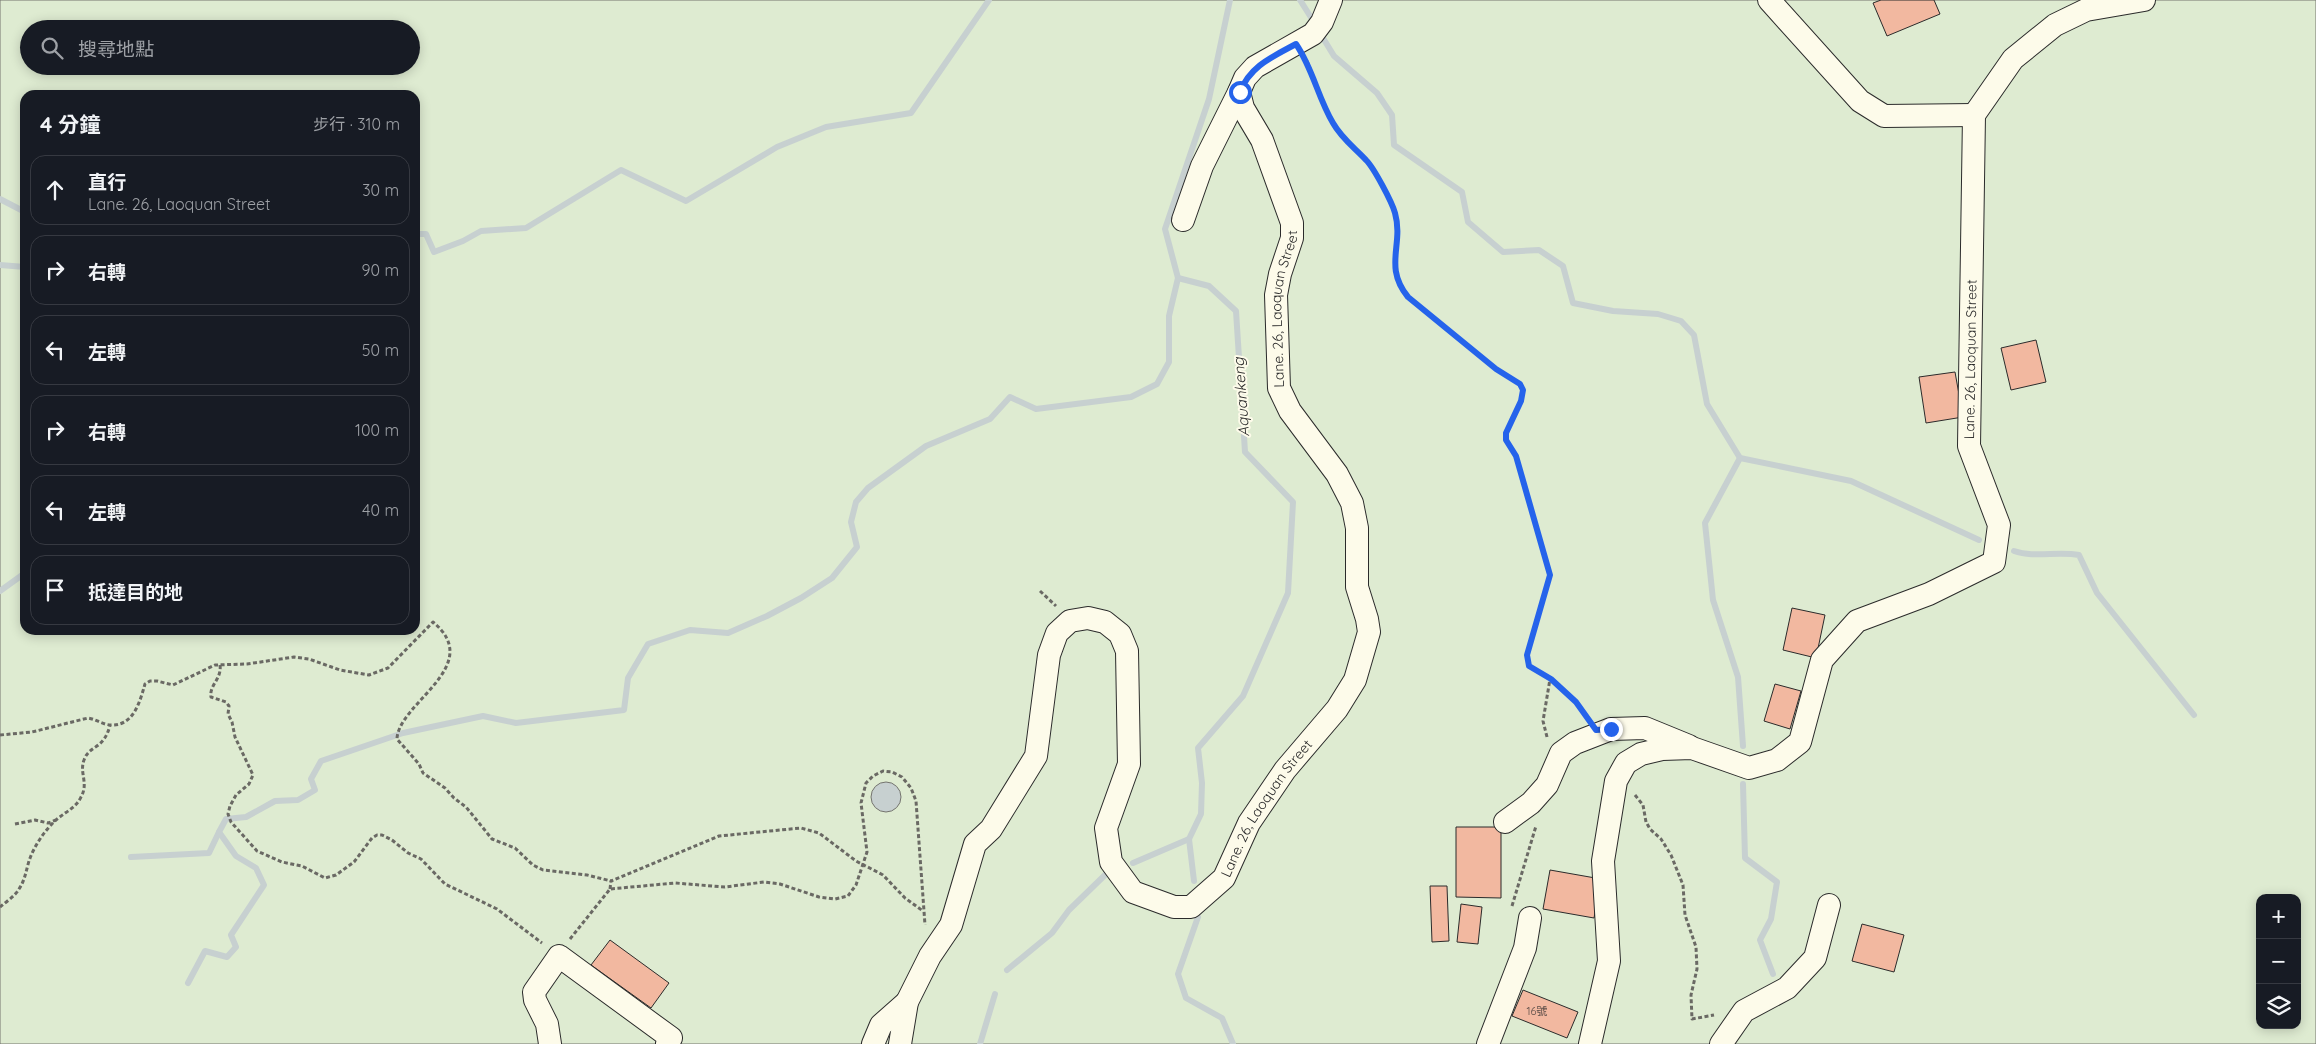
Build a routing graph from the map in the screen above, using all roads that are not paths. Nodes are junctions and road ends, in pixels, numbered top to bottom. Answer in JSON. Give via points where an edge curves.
{"nodes":[{"id":1,"x":1331,"y":0,"type":"edge"},
{"id":2,"x":1769,"y":0,"type":"edge"},
{"id":3,"x":2144,"y":0,"type":"edge"},
{"id":4,"x":1240,"y":92,"type":"junction"},
{"id":5,"x":1974,"y":115,"type":"junction"},
{"id":6,"x":1183,"y":220,"type":"dead end"},
{"id":7,"x":1692,"y":748,"type":"junction"},
{"id":8,"x":1504,"y":822,"type":"dead end"},
{"id":9,"x":1829,"y":905,"type":"dead end"},
{"id":10,"x":1530,"y":918,"type":"dead end"},
{"id":11,"x":907,"y":1002,"type":"junction"},
{"id":12,"x":550,"y":1044,"type":"edge"},
{"id":13,"x":668,"y":1044,"type":"edge"},
{"id":14,"x":873,"y":1044,"type":"edge"},
{"id":15,"x":900,"y":1044,"type":"edge"},
{"id":16,"x":1488,"y":1044,"type":"edge"},
{"id":17,"x":1590,"y":1044,"type":"edge"},
{"id":18,"x":1721,"y":1044,"type":"edge"}],
"edges":[{"from":1,"to":4,"type":"street","via":[[1313,34],[1255,67],[1245,78]]},
{"from":2,"to":5,"type":"street","via":[[1860,101],[1884,116]]},
{"from":3,"to":5,"type":"street","via":[[2086,10],[2055,25],[2013,59]]},
{"from":4,"to":6,"type":"street","via":[[1202,166]]},
{"from":4,"to":11,"type":"street","name":"Lane. 26, Laoquan Street","via":[[1243,108],[1262,140],[1292,223],[1292,238],[1276,295],[1279,388],[1290,411],[1338,474],[1352,503],[1357,528],[1357,587],[1369,632],[1355,680],[1337,709],[1284,770],[1254,815],[1224,878],[1191,907],[1174,907],[1133,892],[1111,862],[1106,828],[1130,764],[1127,651],[1120,634],[1105,622],[1088,618],[1070,621],[1057,634],[1049,655],[1036,756],[991,830],[975,844],[951,925],[930,956]]},
{"from":5,"to":7,"type":"street","name":"Lane. 26, Laoquan Street","via":[[1969,446],[1999,525],[1994,562],[1929,594],[1857,622],[1822,660],[1800,742],[1777,760],[1749,768]]},
{"from":7,"to":8,"type":"street","via":[[1645,728],[1611,729],[1575,743],[1562,753],[1547,784],[1531,803]]},
{"from":7,"to":17,"type":"street","name":"Lane. 26, Laoquan Street","via":[[1662,749],[1641,754],[1626,763],[1616,781],[1603,861],[1609,961]]},
{"from":9,"to":18,"type":"street","via":[[1815,958],[1787,988],[1744,1011]]},
{"from":10,"to":16,"type":"street","via":[[1525,948]]},
{"from":11,"to":14,"type":"street","via":[[881,1025]]},
{"from":11,"to":15,"type":"street","name":"Lane. 26, Laoquan Street"},
{"from":12,"to":13,"type":"street","via":[[547,1024],[534,992],[559,956],[671,1038]]}]}
